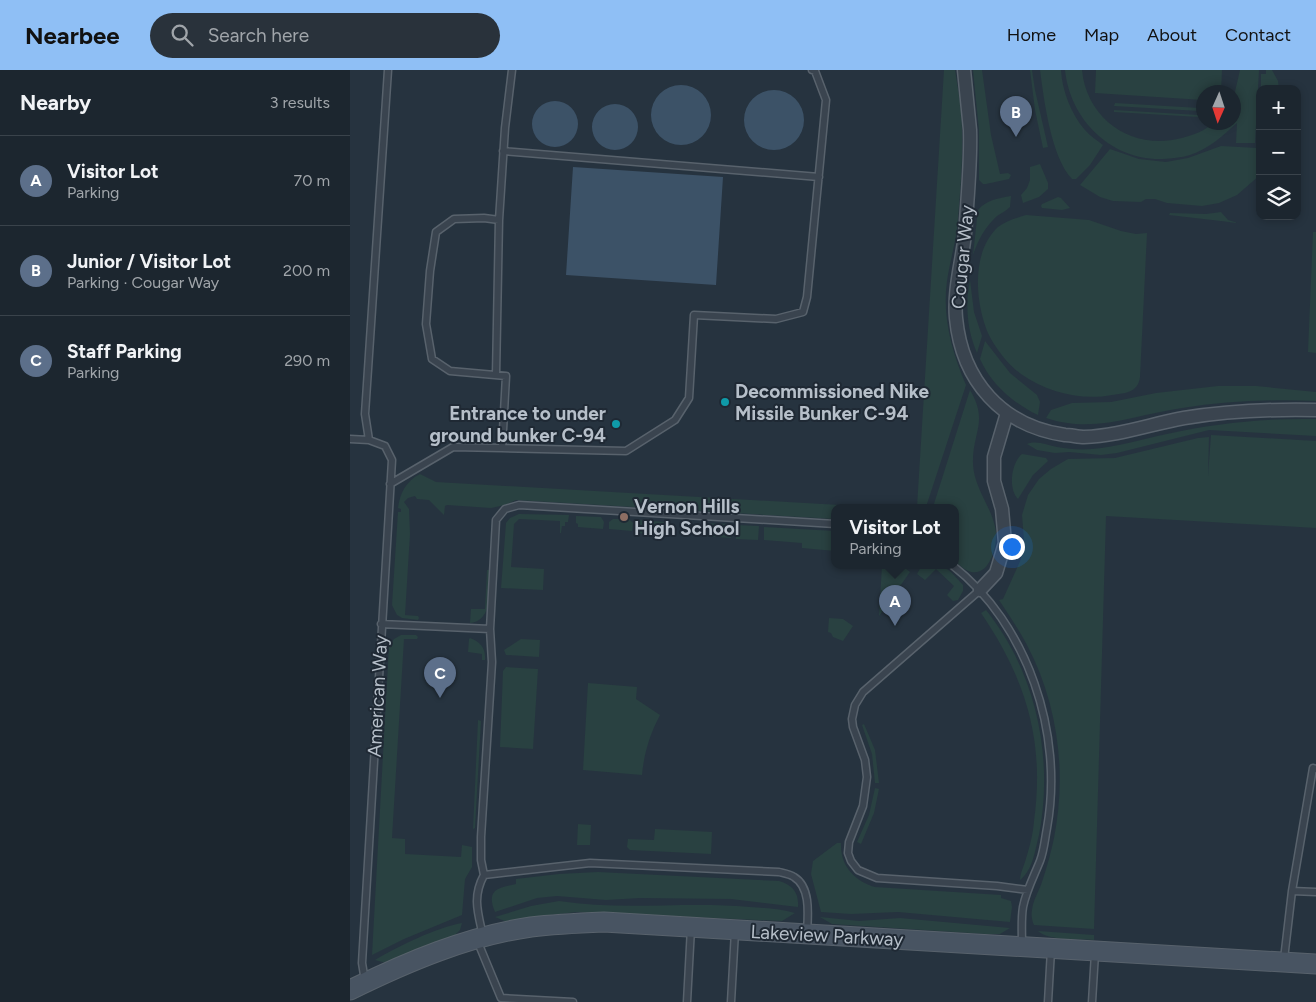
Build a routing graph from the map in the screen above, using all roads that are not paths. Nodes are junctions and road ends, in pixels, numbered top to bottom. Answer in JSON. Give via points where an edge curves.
{"nodes":[{"id":1,"x":388,"y":70,"type":"edge"},
{"id":2,"x":512,"y":70,"type":"edge"},
{"id":3,"x":812,"y":70,"type":"edge"},
{"id":4,"x":964,"y":70,"type":"edge"},
{"id":5,"x":503,"y":151,"type":"junction"},
{"id":6,"x":818,"y":177,"type":"junction"},
{"id":7,"x":499,"y":220,"type":"junction"},
{"id":8,"x":496,"y":376,"type":"junction"},
{"id":9,"x":1316,"y":410,"type":"edge"},
{"id":10,"x":1007,"y":413,"type":"junction"},
{"id":11,"x":350,"y":439,"type":"edge"},
{"id":12,"x":369,"y":440,"type":"junction"},
{"id":13,"x":502,"y":448,"type":"junction"},
{"id":14,"x":390,"y":484,"type":"junction"},
{"id":15,"x":831,"y":524,"type":"edge"},
{"id":16,"x":958,"y":569,"type":"edge"},
{"id":17,"x":980,"y":590,"type":"junction"},
{"id":18,"x":381,"y":624,"type":"junction"},
{"id":19,"x":490,"y":629,"type":"junction"},
{"id":20,"x":1316,"y":769,"type":"edge"},
{"id":21,"x":484,"y":875,"type":"junction"},
{"id":22,"x":1028,"y":890,"type":"junction"},
{"id":23,"x":1292,"y":891,"type":"junction"},
{"id":24,"x":1316,"y":892,"type":"edge"},
{"id":25,"x":691,"y":927,"type":"junction"},
{"id":26,"x":735,"y":930,"type":"junction"},
{"id":27,"x":807,"y":934,"type":"junction"},
{"id":28,"x":480,"y":938,"type":"junction"},
{"id":29,"x":1022,"y":946,"type":"junction"},
{"id":30,"x":1052,"y":948,"type":"junction"},
{"id":31,"x":1095,"y":951,"type":"junction"},
{"id":32,"x":1284,"y":962,"type":"junction"},
{"id":33,"x":1316,"y":964,"type":"edge"},
{"id":34,"x":358,"y":986,"type":"edge"},
{"id":35,"x":501,"y":1000,"type":"edge"},
{"id":36,"x":572,"y":1002,"type":"edge"},
{"id":37,"x":687,"y":1002,"type":"edge"},
{"id":38,"x":731,"y":1002,"type":"edge"},
{"id":39,"x":1048,"y":1002,"type":"edge"},
{"id":40,"x":1092,"y":1002,"type":"edge"}],
"edges":[{"from":1,"to":12,"type":"lane","via":[[366,414]]},
{"from":2,"to":5,"type":"lane"},
{"from":3,"to":6,"type":"lane","via":[[826,100]]},
{"from":4,"to":10,"type":"street","name":"Cougar Way","via":[[970,154],[956,318],[962,348],[972,373],[990,400]]},
{"from":5,"to":6,"type":"lane"},
{"from":5,"to":7,"type":"lane"},
{"from":6,"to":13,"type":"lane","via":[[803,312],[776,319],[694,315],[689,398],[675,420],[626,451]]},
{"from":7,"to":8,"type":"lane"},
{"from":7,"to":8,"type":"lane","via":[[454,219],[436,232],[426,324],[432,359],[450,371]]},
{"from":8,"to":13,"type":"lane","via":[[506,376]]},
{"from":9,"to":10,"type":"street","name":"Cougar Way","via":[[1226,413],[1083,437],[1034,427]]},
{"from":10,"to":17,"type":"street","via":[[994,458],[994,482],[1002,509],[1005,543],[996,573]]},
{"from":11,"to":12,"type":"lane"},
{"from":12,"to":14,"type":"lane","name":"American Way","via":[[385,446],[392,460]]},
{"from":13,"to":14,"type":"lane","via":[[453,447]]},
{"from":14,"to":18,"type":"lane","name":"American Way"},
{"from":15,"to":19,"type":"lane","via":[[518,505],[505,509],[496,520]]},
{"from":16,"to":17,"type":"lane"},
{"from":17,"to":22,"type":"lane","via":[[1001,618],[1029,669],[1042,706],[1048,738],[1052,770],[1047,827],[1040,859]]},
{"from":17,"to":22,"type":"lane","via":[[863,692],[856,704],[853,727],[865,760],[867,777],[863,806],[848,852],[856,867],[877,878]]},
{"from":18,"to":19,"type":"lane"},
{"from":18,"to":34,"type":"lane","name":"American Way","via":[[362,963]]},
{"from":19,"to":21,"type":"lane","via":[[492,662],[481,837]]},
{"from":20,"to":23,"type":"lane","via":[[1313,768]]},
{"from":21,"to":27,"type":"lane","via":[[590,863],[779,872],[794,877],[804,888]]},
{"from":21,"to":28,"type":"lane","via":[[477,887]]},
{"from":22,"to":29,"type":"lane","via":[[1023,908]]},
{"from":23,"to":24,"type":"lane"},
{"from":23,"to":32,"type":"lane"},
{"from":25,"to":26,"type":"street","name":"Lakeview Parkway"},
{"from":25,"to":28,"type":"street","name":"Lakeview Parkway","via":[[604,922],[560,924]]},
{"from":25,"to":37,"type":"lane"},
{"from":26,"to":27,"type":"street","name":"Lakeview Parkway"},
{"from":26,"to":38,"type":"lane"},
{"from":27,"to":29,"type":"street","name":"Lakeview Parkway"},
{"from":28,"to":34,"type":"street","name":"Lakeview Parkway","via":[[430,954]]},
{"from":28,"to":35,"type":"lane"},
{"from":29,"to":30,"type":"street","name":"Lakeview Parkway"},
{"from":30,"to":31,"type":"street","name":"Lakeview Parkway"},
{"from":30,"to":39,"type":"lane"},
{"from":31,"to":32,"type":"street","name":"Lakeview Parkway"},
{"from":31,"to":40,"type":"lane"},
{"from":32,"to":33,"type":"street","name":"Lakeview Parkway"},
{"from":35,"to":36,"type":"lane"}]}
